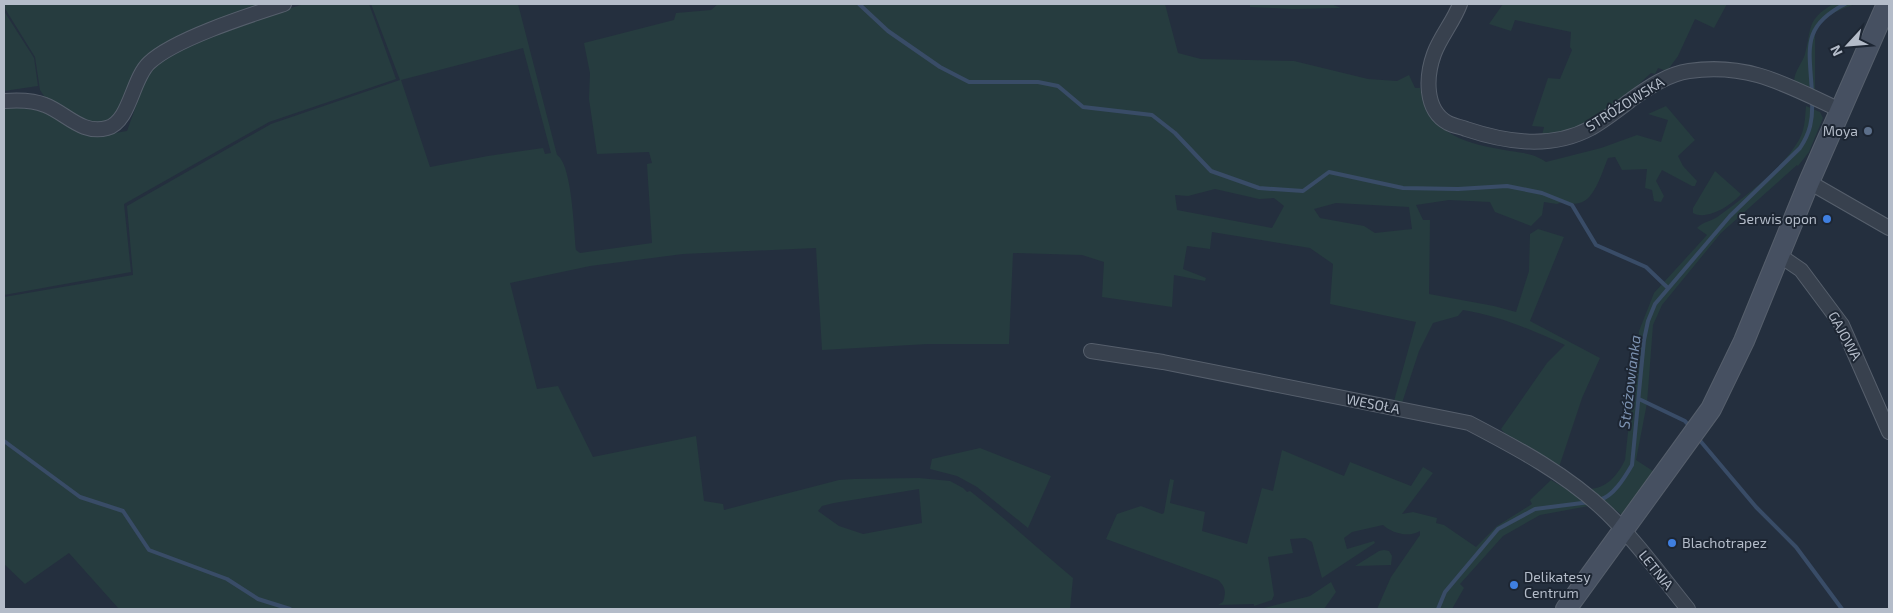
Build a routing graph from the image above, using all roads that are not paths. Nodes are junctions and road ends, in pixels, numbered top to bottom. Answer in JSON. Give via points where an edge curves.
{"nodes":[{"id":1,"x":284,"y":4,"type":"edge"},
{"id":2,"x":1460,"y":4,"type":"edge"},
{"id":3,"x":1887,"y":4,"type":"edge"},
{"id":4,"x":4,"y":101,"type":"edge"},
{"id":5,"x":1840,"y":110,"type":"junction"},
{"id":6,"x":1809,"y":182,"type":"junction"},
{"id":7,"x":1889,"y":228,"type":"edge"},
{"id":8,"x":1779,"y":255,"type":"junction"},
{"id":9,"x":1091,"y":351,"type":"dead end"},
{"id":10,"x":1889,"y":432,"type":"edge"},
{"id":11,"x":1624,"y":530,"type":"junction"},
{"id":12,"x":1566,"y":609,"type":"edge"},
{"id":13,"x":1688,"y":609,"type":"edge"}],
"edges":[{"from":1,"to":4,"type":"street","via":[[172,47],[148,63],[135,84],[123,116],[108,128],[87,128],[45,105]]},
{"from":2,"to":5,"type":"street","name":"STRÓŻOWSKA","via":[[1434,53],[1428,86],[1438,114],[1448,122],[1487,135],[1518,142],[1566,138],[1592,127],[1671,76],[1690,71],[1766,75]]},
{"from":3,"to":5,"type":"main road"},
{"from":5,"to":6,"type":"main road"},
{"from":6,"to":7,"type":"street"},
{"from":6,"to":8,"type":"main road"},
{"from":8,"to":10,"type":"street","name":"GAJOWA","via":[[1801,270],[1842,325]]},
{"from":8,"to":11,"type":"main road","via":[[1744,341],[1711,409]]},
{"from":9,"to":11,"type":"street","name":"WESOŁA","via":[[1169,363],[1469,423],[1513,446],[1578,488]]},
{"from":11,"to":12,"type":"main road"},
{"from":11,"to":13,"type":"street","name":"LETNIA"}]}
